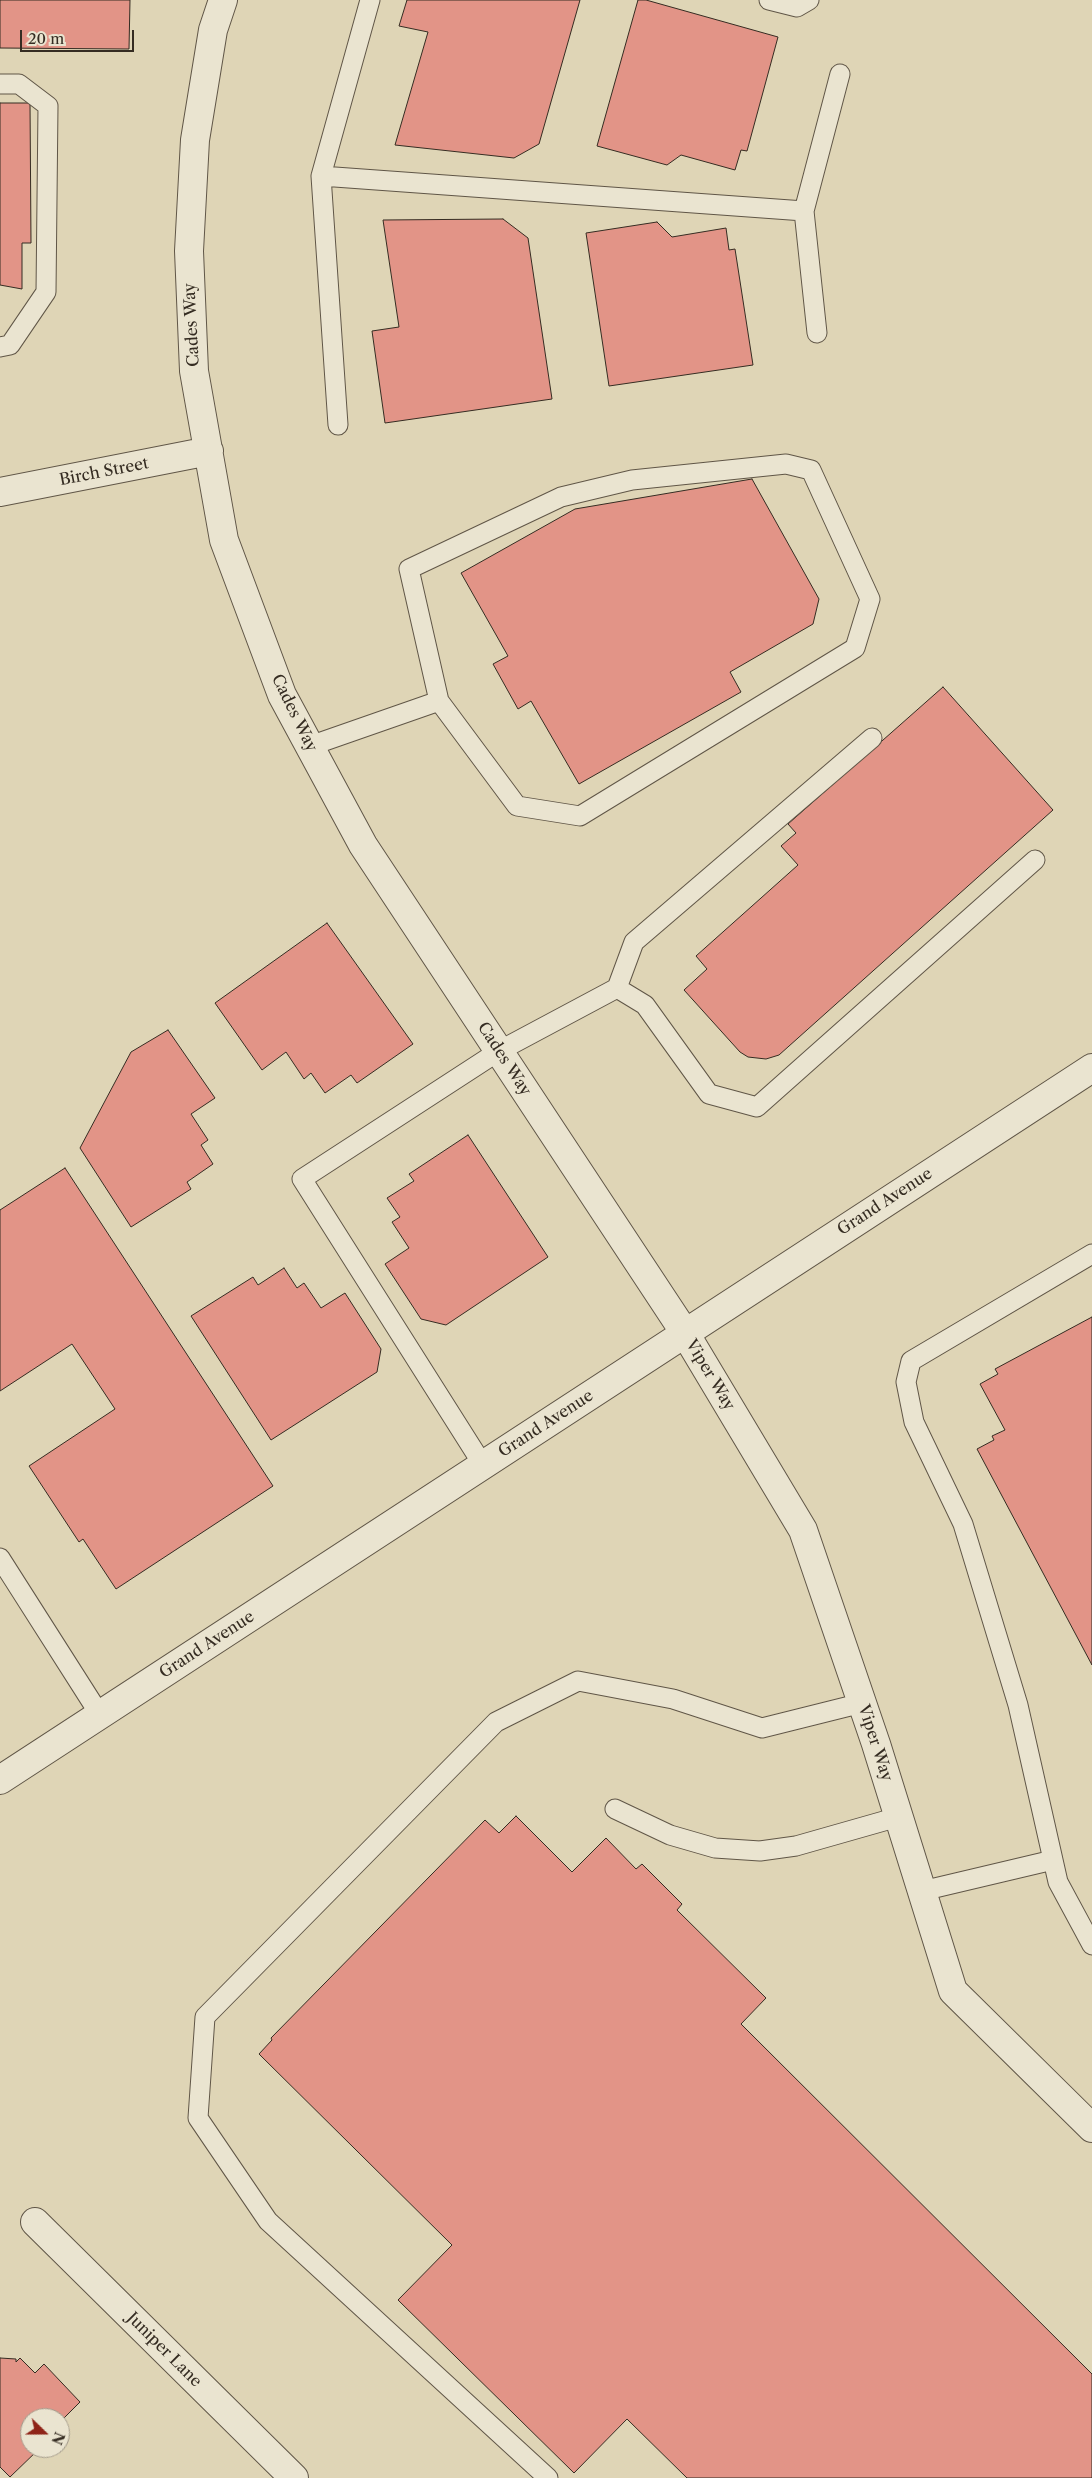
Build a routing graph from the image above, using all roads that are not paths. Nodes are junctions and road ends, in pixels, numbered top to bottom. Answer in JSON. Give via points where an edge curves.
{"nodes":[{"id":1,"x":223,"y":0,"type":"edge"},
{"id":2,"x":370,"y":0,"type":"edge"},
{"id":3,"x":769,"y":0,"type":"edge"},
{"id":4,"x":809,"y":0,"type":"edge"},
{"id":5,"x":840,"y":74,"type":"dead end"},
{"id":6,"x":0,"y":84,"type":"edge"},
{"id":7,"x":321,"y":176,"type":"junction"},
{"id":8,"x":804,"y":211,"type":"junction"},
{"id":9,"x":817,"y":333,"type":"dead end"},
{"id":10,"x":0,"y":347,"type":"edge"},
{"id":11,"x":338,"y":425,"type":"dead end"},
{"id":12,"x":209,"y":451,"type":"junction"},
{"id":13,"x":0,"y":492,"type":"edge"},
{"id":14,"x":439,"y":701,"type":"junction"},
{"id":15,"x":872,"y":738,"type":"dead end"},
{"id":16,"x":310,"y":746,"type":"junction"},
{"id":17,"x":1035,"y":860,"type":"dead end"},
{"id":18,"x":617,"y":988,"type":"junction"},
{"id":19,"x":499,"y":1051,"type":"junction"},
{"id":20,"x":1092,"y":1068,"type":"edge"},
{"id":21,"x":1092,"y":1254,"type":"edge"},
{"id":22,"x":685,"y":1333,"type":"junction"},
{"id":23,"x":483,"y":1464,"type":"junction"},
{"id":24,"x":0,"y":1558,"type":"edge"},
{"id":25,"x":862,"y":1703,"type":"junction"},
{"id":26,"x":100,"y":1715,"type":"junction"},
{"id":27,"x":0,"y":1780,"type":"edge"},
{"id":28,"x":615,"y":1809,"type":"dead end"},
{"id":29,"x":898,"y":1817,"type":"junction"},
{"id":30,"x":1053,"y":1860,"type":"junction"},
{"id":31,"x":922,"y":1891,"type":"junction"},
{"id":32,"x":1092,"y":1945,"type":"edge"},
{"id":33,"x":1092,"y":2128,"type":"edge"},
{"id":34,"x":35,"y":2222,"type":"dead end"},
{"id":35,"x":294,"y":2478,"type":"edge"},
{"id":36,"x":548,"y":2478,"type":"edge"}],
"edges":[{"from":1,"to":12,"type":"street","name":"Cades Way","via":[[213,30],[194,140],[188,251],[194,371]]},
{"from":2,"to":7,"type":"lane"},
{"from":3,"to":4,"type":"lane","via":[[797,7]]},
{"from":5,"to":8,"type":"lane"},
{"from":6,"to":10,"type":"lane","via":[[19,84],[48,106],[46,292],[10,344]]},
{"from":7,"to":8,"type":"lane"},
{"from":7,"to":11,"type":"lane"},
{"from":8,"to":9,"type":"lane"},
{"from":12,"to":13,"type":"street","name":"Birch Street"},
{"from":12,"to":16,"type":"street","name":"Cades Way","via":[[224,540],[282,694]]},
{"from":14,"to":14,"type":"lane","via":[[517,806],[580,816],[856,648],[870,599],[811,470],[786,464],[632,480],[561,497],[409,569]]},
{"from":14,"to":16,"type":"lane"},
{"from":15,"to":18,"type":"lane","via":[[634,942]]},
{"from":16,"to":19,"type":"street","name":"Cades Way","via":[[363,845]]},
{"from":17,"to":18,"type":"lane","via":[[757,1107],[708,1094],[645,1005]]},
{"from":18,"to":19,"type":"lane"},
{"from":19,"to":22,"type":"street","name":"Cades Way"},
{"from":19,"to":23,"type":"lane","via":[[302,1179]]},
{"from":20,"to":22,"type":"street","name":"Grand Avenue"},
{"from":21,"to":30,"type":"lane","via":[[912,1361],[906,1382],[914,1422],[962,1524],[1016,1696]]},
{"from":22,"to":23,"type":"street","name":"Grand Avenue"},
{"from":22,"to":25,"type":"street","name":"Viper Way","via":[[803,1530]]},
{"from":23,"to":26,"type":"street","name":"Grand Avenue"},
{"from":24,"to":26,"type":"lane"},
{"from":25,"to":29,"type":"street","name":"Viper Way"},
{"from":25,"to":36,"type":"lane","via":[[762,1728],[674,1699],[578,1681],[496,1722],[205,2017],[198,2118],[268,2221]]},
{"from":26,"to":27,"type":"street","name":"Grand Avenue"},
{"from":28,"to":29,"type":"lane","via":[[670,1835],[715,1848],[760,1851],[796,1846]]},
{"from":29,"to":31,"type":"street","name":"Viper Way"},
{"from":30,"to":31,"type":"lane"},
{"from":30,"to":32,"type":"lane","via":[[1058,1882]]},
{"from":31,"to":33,"type":"street","name":"Viper Way","via":[[953,1991]]},
{"from":34,"to":35,"type":"street","name":"Juniper Lane"}]}
